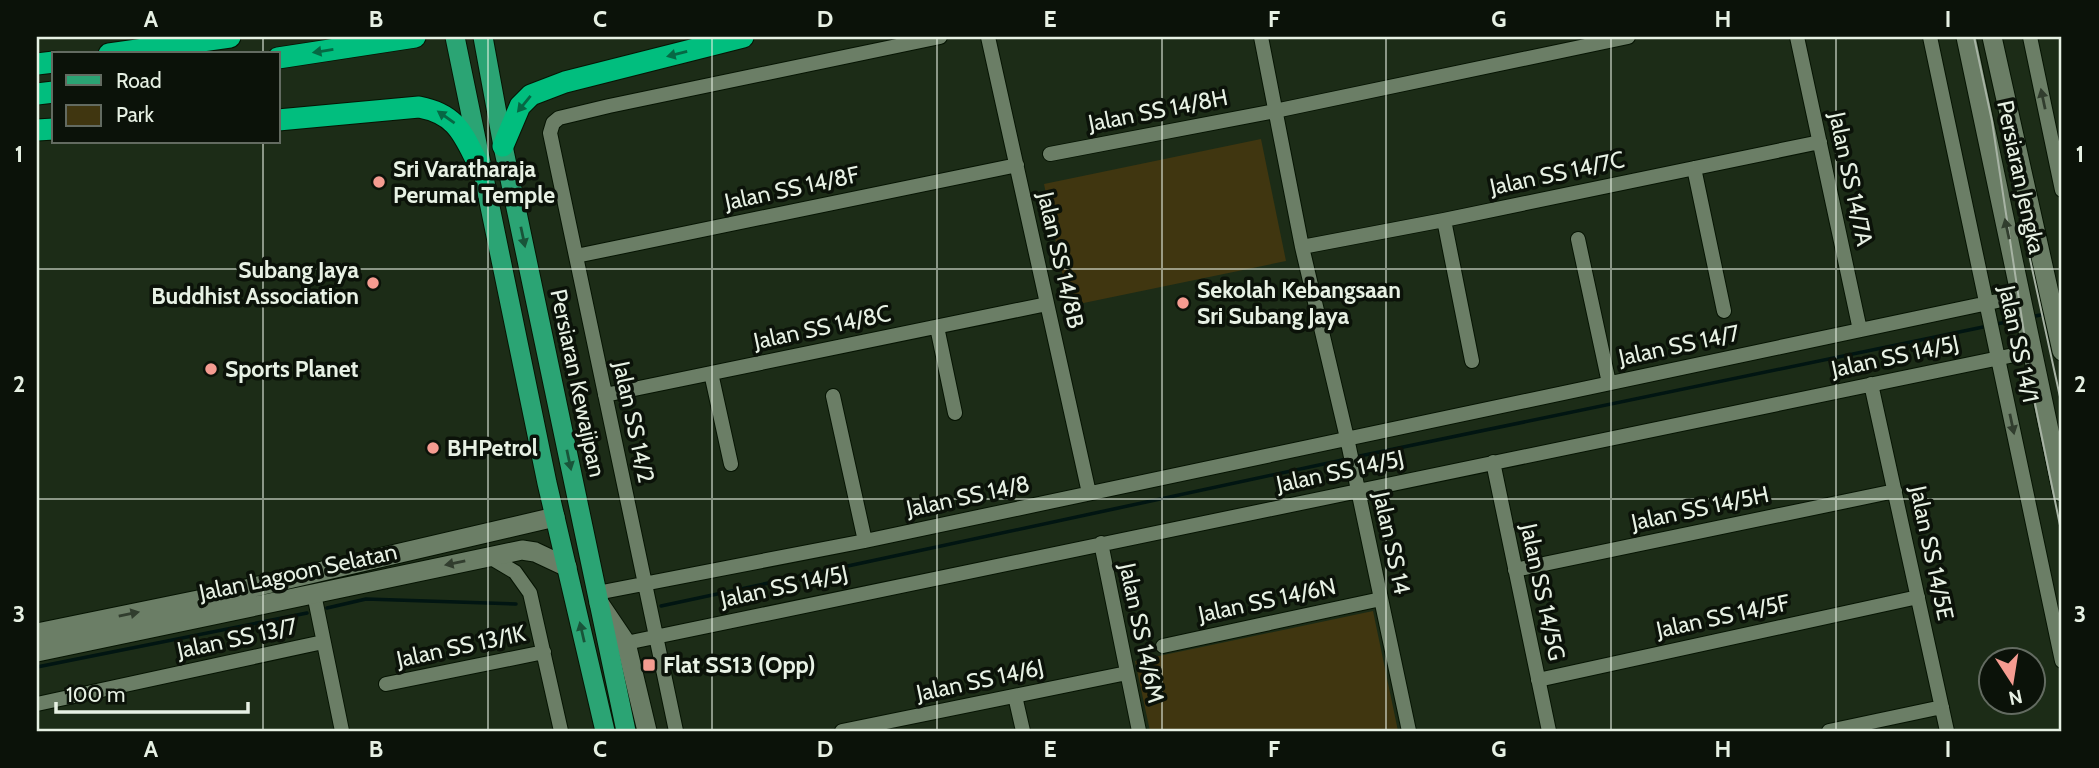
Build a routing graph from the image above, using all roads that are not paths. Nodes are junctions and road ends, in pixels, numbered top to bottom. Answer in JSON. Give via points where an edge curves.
{"nodes":[{"id":1,"x":230,"y":37,"type":"edge"},
{"id":2,"x":415,"y":37,"type":"edge"},
{"id":3,"x":455,"y":37,"type":"edge"},
{"id":4,"x":483,"y":37,"type":"edge"},
{"id":5,"x":743,"y":37,"type":"edge"},
{"id":6,"x":940,"y":37,"type":"edge"},
{"id":7,"x":988,"y":37,"type":"edge"},
{"id":8,"x":1261,"y":37,"type":"edge"},
{"id":9,"x":1628,"y":37,"type":"edge"},
{"id":10,"x":1797,"y":37,"type":"edge"},
{"id":11,"x":1930,"y":37,"type":"edge"},
{"id":12,"x":1966,"y":37,"type":"edge"},
{"id":13,"x":1992,"y":37,"type":"edge"},
{"id":14,"x":2031,"y":37,"type":"edge"},
{"id":15,"x":123,"y":52,"type":"edge"},
{"id":16,"x":280,"y":58,"type":"edge"},
{"id":17,"x":1275,"y":111,"type":"junction"},
{"id":18,"x":280,"y":120,"type":"edge"},
{"id":19,"x":1820,"y":142,"type":"junction"},
{"id":20,"x":503,"y":146,"type":"junction"},
{"id":21,"x":1050,"y":155,"type":"dead end"},
{"id":22,"x":1017,"y":165,"type":"junction"},
{"id":23,"x":1694,"y":168,"type":"junction"},
{"id":24,"x":483,"y":173,"type":"junction"},
{"id":25,"x":2062,"y":190,"type":"edge"},
{"id":26,"x":1444,"y":220,"type":"junction"},
{"id":27,"x":1578,"y":239,"type":"dead end"},
{"id":28,"x":1302,"y":247,"type":"junction"},
{"id":29,"x":576,"y":256,"type":"junction"},
{"id":30,"x":2055,"y":282,"type":"edge"},
{"id":31,"x":1987,"y":303,"type":"junction"},
{"id":32,"x":1048,"y":304,"type":"junction"},
{"id":33,"x":1724,"y":311,"type":"dead end"},
{"id":34,"x":2024,"y":311,"type":"junction"},
{"id":35,"x":937,"y":327,"type":"junction"},
{"id":36,"x":1860,"y":330,"type":"junction"},
{"id":37,"x":2033,"y":351,"type":"junction"},
{"id":38,"x":2062,"y":351,"type":"edge"},
{"id":39,"x":1998,"y":358,"type":"junction"},
{"id":40,"x":1472,"y":360,"type":"dead end"},
{"id":41,"x":711,"y":373,"type":"junction"},
{"id":42,"x":1609,"y":383,"type":"junction"},
{"id":43,"x":1871,"y":384,"type":"junction"},
{"id":44,"x":605,"y":395,"type":"junction"},
{"id":45,"x":833,"y":396,"type":"dead end"},
{"id":46,"x":955,"y":413,"type":"dead end"},
{"id":47,"x":1350,"y":451,"type":"junction"},
{"id":48,"x":1493,"y":462,"type":"junction"},
{"id":49,"x":731,"y":464,"type":"dead end"},
{"id":50,"x":1358,"y":490,"type":"junction"},
{"id":51,"x":1895,"y":491,"type":"junction"},
{"id":52,"x":2062,"y":492,"type":"edge"},
{"id":53,"x":1089,"y":493,"type":"junction"},
{"id":54,"x":555,"y":517,"type":"junction"},
{"id":55,"x":865,"y":541,"type":"junction"},
{"id":56,"x":1101,"y":544,"type":"junction"},
{"id":57,"x":488,"y":556,"type":"junction"},
{"id":58,"x":567,"y":567,"type":"junction"},
{"id":59,"x":1516,"y":570,"type":"junction"},
{"id":60,"x":645,"y":585,"type":"junction"},
{"id":61,"x":314,"y":594,"type":"junction"},
{"id":62,"x":1918,"y":597,"type":"junction"},
{"id":63,"x":598,"y":598,"type":"junction"},
{"id":64,"x":1381,"y":599,"type":"junction"},
{"id":65,"x":37,"y":633,"type":"edge"},
{"id":66,"x":656,"y":636,"type":"junction"},
{"id":67,"x":323,"y":642,"type":"junction"},
{"id":68,"x":626,"y":642,"type":"junction"},
{"id":69,"x":1163,"y":646,"type":"dead end"},
{"id":70,"x":37,"y":652,"type":"edge"},
{"id":71,"x":544,"y":652,"type":"junction"},
{"id":72,"x":2062,"y":661,"type":"edge"},
{"id":73,"x":1127,"y":673,"type":"junction"},
{"id":74,"x":1538,"y":680,"type":"junction"},
{"id":75,"x":386,"y":684,"type":"dead end"},
{"id":76,"x":597,"y":696,"type":"junction"},
{"id":77,"x":1015,"y":696,"type":"junction"},
{"id":78,"x":37,"y":704,"type":"edge"},
{"id":79,"x":1942,"y":707,"type":"junction"},
{"id":80,"x":342,"y":731,"type":"edge"},
{"id":81,"x":561,"y":731,"type":"edge"},
{"id":82,"x":597,"y":731,"type":"edge"},
{"id":83,"x":605,"y":731,"type":"edge"},
{"id":84,"x":626,"y":731,"type":"edge"},
{"id":85,"x":647,"y":731,"type":"edge"},
{"id":86,"x":676,"y":731,"type":"edge"},
{"id":87,"x":842,"y":731,"type":"edge"},
{"id":88,"x":1023,"y":731,"type":"edge"},
{"id":89,"x":1139,"y":731,"type":"edge"},
{"id":90,"x":1409,"y":731,"type":"edge"},
{"id":91,"x":1549,"y":731,"type":"edge"},
{"id":92,"x":1829,"y":731,"type":"edge"},
{"id":93,"x":1947,"y":731,"type":"edge"}],
"edges":[{"from":1,"to":15,"type":"highway"},
{"from":2,"to":16,"type":"highway","one_way":true},
{"from":3,"to":24,"type":"main road"},
{"from":4,"to":20,"type":"main road","name":"Persiaran Kewajipan"},
{"from":5,"to":20,"type":"highway","one_way":true,"via":[[565,82],[531,95],[520,106]]},
{"from":6,"to":29,"type":"street","name":"Jalan SS 14/2","via":[[559,118],[551,133]]},
{"from":7,"to":22,"type":"street","name":"Jalan SS 14/8B"},
{"from":8,"to":17,"type":"street","name":"Jalan SS 14"},
{"from":9,"to":17,"type":"street","name":"Jalan SS 14/8H"},
{"from":10,"to":19,"type":"street","name":"Jalan SS 14/7A"},
{"from":11,"to":31,"type":"street","name":"Jalan SS 14/1"},
{"from":34,"to":12,"type":"main road","name":"Persiaran Jengka","one_way":true},
{"from":13,"to":30,"type":"main road","name":"Persiaran Jengka"},
{"from":25,"to":14,"type":"street","one_way":true},
{"from":17,"to":21,"type":"street","name":"Jalan SS 14/8H"},
{"from":17,"to":28,"type":"street","name":"Jalan SS 14"},
{"from":24,"to":18,"type":"highway","one_way":true,"via":[[455,122],[436,110],[419,107]]},
{"from":19,"to":23,"type":"street","name":"Jalan SS 14/7C"},
{"from":19,"to":36,"type":"street","name":"Jalan SS 14/7A"},
{"from":20,"to":63,"type":"main road","name":"Persiaran Kewajipan","one_way":true},
{"from":22,"to":29,"type":"street","name":"Jalan SS 14/8F"},
{"from":22,"to":32,"type":"street","name":"Jalan SS 14/8B"},
{"from":23,"to":26,"type":"street","name":"Jalan SS 14/7C"},
{"from":23,"to":33,"type":"street"},
{"from":24,"to":54,"type":"main road"},
{"from":26,"to":28,"type":"street","name":"Jalan SS 14/7C"},
{"from":26,"to":40,"type":"street"},
{"from":27,"to":42,"type":"street"},
{"from":28,"to":47,"type":"street","name":"Jalan SS 14"},
{"from":29,"to":44,"type":"street","name":"Jalan SS 14/2"},
{"from":30,"to":38,"type":"main road","name":"Persiaran Jengka","via":[[2054,313]]},
{"from":31,"to":34,"type":"street","name":"Jalan SS 14/7"},
{"from":31,"to":36,"type":"street","name":"Jalan SS 14/7"},
{"from":31,"to":39,"type":"street","name":"Jalan SS 14/1"},
{"from":32,"to":35,"type":"street","name":"Jalan SS 14/8C"},
{"from":32,"to":53,"type":"street","name":"Jalan SS 14/8B"},
{"from":34,"to":37,"type":"main road","name":"Persiaran Jengka"},
{"from":35,"to":41,"type":"street","name":"Jalan SS 14/8C"},
{"from":35,"to":46,"type":"street"},
{"from":36,"to":42,"type":"street","name":"Jalan SS 14/7"},
{"from":37,"to":39,"type":"street","name":"Jalan SS 14/5J"},
{"from":37,"to":52,"type":"main road","name":"Persiaran Jengka"},
{"from":39,"to":43,"type":"street","name":"Jalan SS 14/5J"},
{"from":39,"to":72,"type":"street","name":"Jalan SS 14/1","one_way":true},
{"from":41,"to":44,"type":"street","name":"Jalan SS 14/8C"},
{"from":41,"to":49,"type":"street"},
{"from":42,"to":47,"type":"street","name":"Jalan SS 14/7"},
{"from":43,"to":48,"type":"street","name":"Jalan SS 14/5J"},
{"from":43,"to":51,"type":"street","name":"Jalan SS 14/5E"},
{"from":44,"to":60,"type":"street","name":"Jalan SS 14/2"},
{"from":45,"to":55,"type":"street"},
{"from":47,"to":50,"type":"street","name":"Jalan SS 14"},
{"from":47,"to":53,"type":"street","name":"Jalan SS 14/8"},
{"from":48,"to":50,"type":"street","name":"Jalan SS 14/5J"},
{"from":48,"to":59,"type":"street","name":"Jalan SS 14/5G"},
{"from":50,"to":56,"type":"street","name":"Jalan SS 14/5J"},
{"from":50,"to":64,"type":"street","name":"Jalan SS 14"},
{"from":51,"to":59,"type":"street","name":"Jalan SS 14/5H"},
{"from":51,"to":62,"type":"street","name":"Jalan SS 14/5E"},
{"from":53,"to":55,"type":"street","name":"Jalan SS 14/8"},
{"from":54,"to":58,"type":"main road"},
{"from":65,"to":54,"type":"main road","name":"Jalan Lagoon Selatan","one_way":true},
{"from":55,"to":60,"type":"street","name":"Jalan SS 14/8"},
{"from":56,"to":66,"type":"street","name":"Jalan SS 14/5J"},
{"from":56,"to":73,"type":"street","name":"Jalan SS 14/6M"},
{"from":57,"to":58,"type":"main road","name":"Jalan Lagoon Selatan","via":[[522,550]]},
{"from":57,"to":61,"type":"main road","name":"Jalan Lagoon Selatan","one_way":true},
{"from":57,"to":71,"type":"street","via":[[523,581],[535,608]]},
{"from":76,"to":58,"type":"main road","one_way":true},
{"from":59,"to":74,"type":"street","name":"Jalan SS 14/5G"},
{"from":60,"to":63,"type":"street","name":"Jalan SS 14/8"},
{"from":60,"to":66,"type":"street","name":"Jalan SS 14/2"},
{"from":61,"to":67,"type":"street"},
{"from":61,"to":70,"type":"main road","name":"Jalan Lagoon Selatan"},
{"from":62,"to":74,"type":"street","name":"Jalan SS 14/5F"},
{"from":62,"to":79,"type":"street","name":"Jalan SS 14/5E"},
{"from":63,"to":68,"type":"main road","name":"Persiaran Kewajipan"},
{"from":63,"to":84,"type":"main road"},
{"from":64,"to":69,"type":"street","name":"Jalan SS 14/6N"},
{"from":64,"to":90,"type":"street","name":"Jalan SS 14"},
{"from":66,"to":68,"type":"street","name":"Jalan SS 14/5J"},
{"from":66,"to":86,"type":"street","name":"Jalan SS 14/2"},
{"from":67,"to":78,"type":"street","name":"Jalan SS 13/7"},
{"from":67,"to":80,"type":"street"},
{"from":68,"to":85,"type":"main road","name":"Persiaran Kewajipan"},
{"from":71,"to":75,"type":"street","name":"Jalan SS 13/1K"},
{"from":71,"to":81,"type":"street"},
{"from":73,"to":77,"type":"street","name":"Jalan SS 14/6J"},
{"from":73,"to":89,"type":"street","name":"Jalan SS 14/6M"},
{"from":74,"to":91,"type":"street","name":"Jalan SS 14/5G"},
{"from":76,"to":82,"type":"main road"},
{"from":76,"to":83,"type":"main road"},
{"from":77,"to":87,"type":"street","name":"Jalan SS 14/6J"},
{"from":77,"to":88,"type":"street"},
{"from":79,"to":92,"type":"street"},
{"from":79,"to":93,"type":"street","name":"Jalan SS 14/5E"}]}
